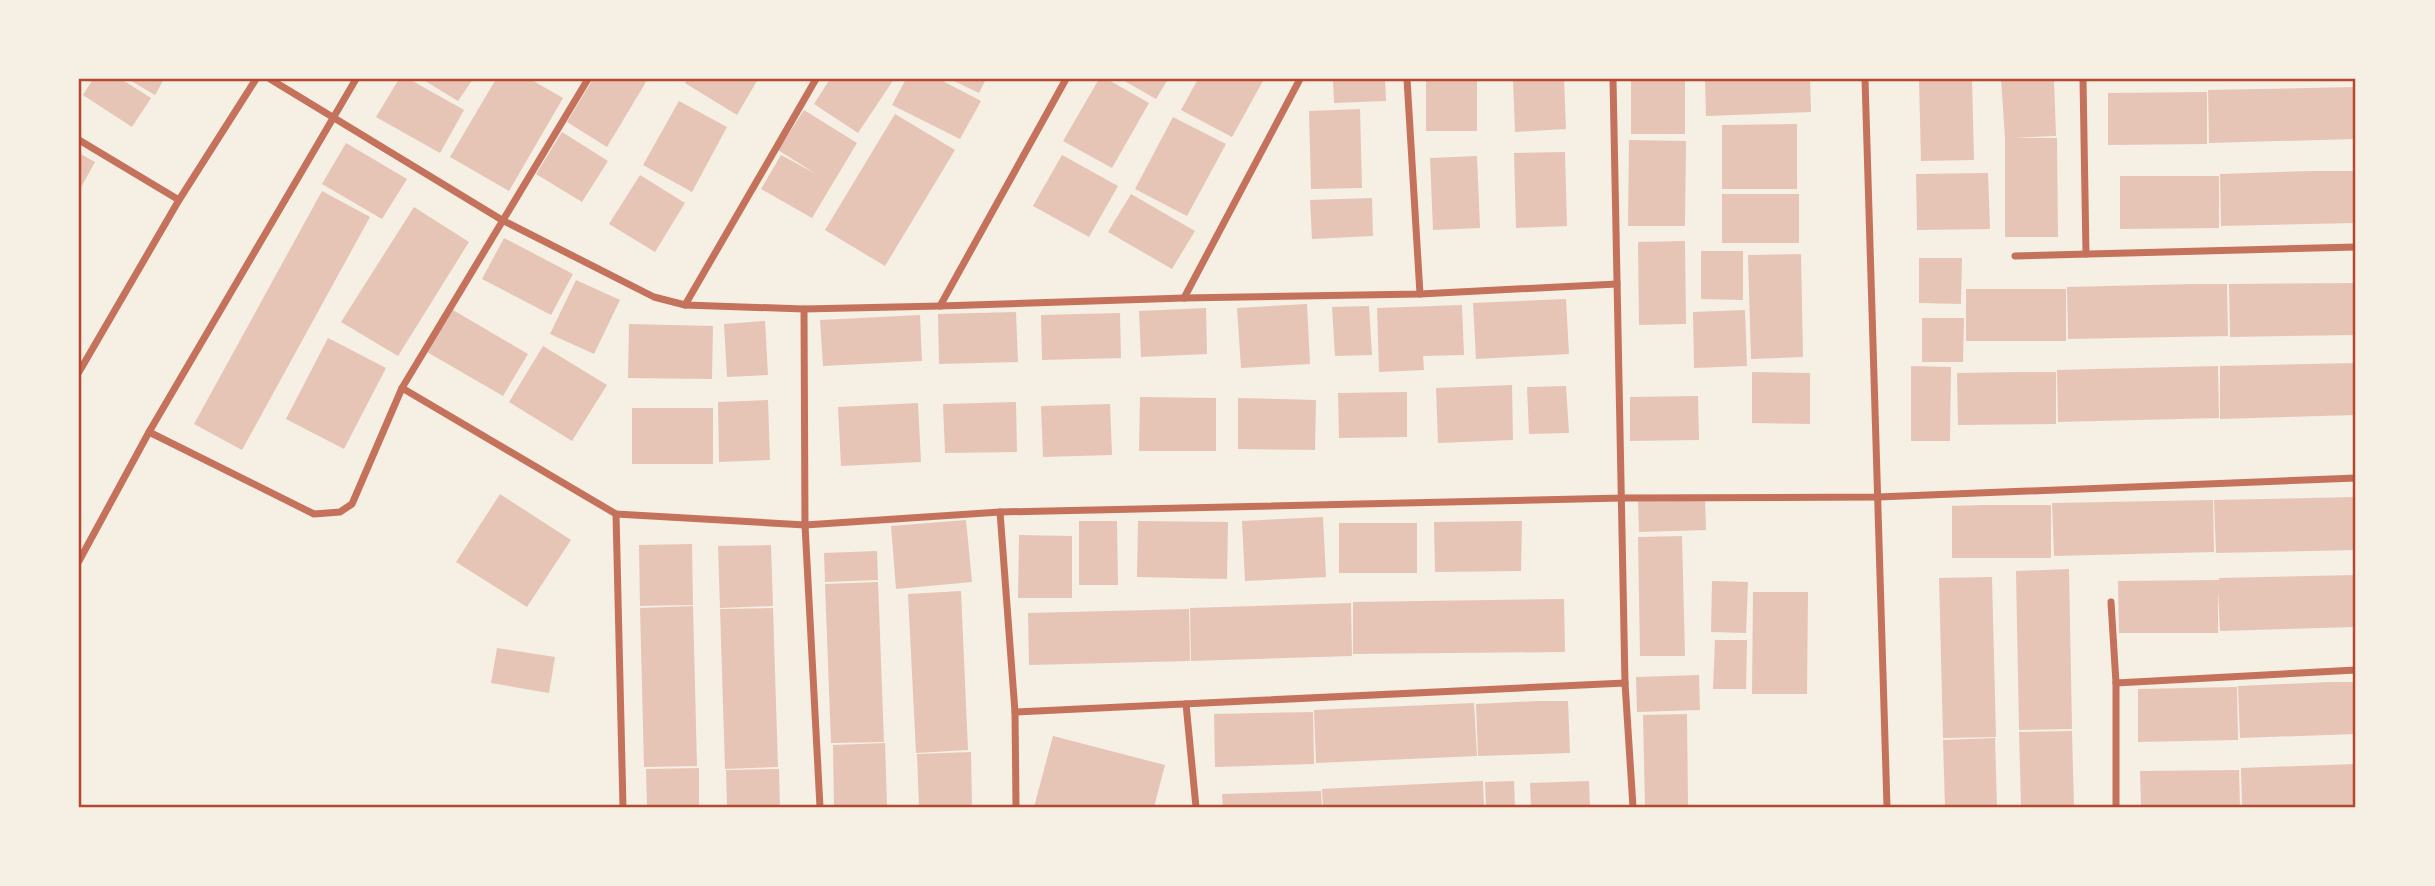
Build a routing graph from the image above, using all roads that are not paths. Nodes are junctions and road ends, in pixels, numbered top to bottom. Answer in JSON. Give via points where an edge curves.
{"nodes":[{"id":1,"x":256,"y":79,"type":"edge"},
{"id":2,"x":270,"y":79,"type":"edge"},
{"id":3,"x":356,"y":79,"type":"edge"},
{"id":4,"x":588,"y":79,"type":"edge"},
{"id":5,"x":816,"y":79,"type":"edge"},
{"id":6,"x":1066,"y":79,"type":"edge"},
{"id":7,"x":1300,"y":79,"type":"edge"},
{"id":8,"x":1407,"y":79,"type":"edge"},
{"id":9,"x":1613,"y":79,"type":"edge"},
{"id":10,"x":1865,"y":79,"type":"edge"},
{"id":11,"x":2083,"y":79,"type":"edge"},
{"id":12,"x":333,"y":118,"type":"junction"},
{"id":13,"x":79,"y":140,"type":"edge"},
{"id":14,"x":179,"y":200,"type":"junction"},
{"id":15,"x":502,"y":220,"type":"junction"},
{"id":16,"x":2356,"y":247,"type":"edge"},
{"id":17,"x":2086,"y":254,"type":"junction"},
{"id":18,"x":2015,"y":256,"type":"dead end"},
{"id":19,"x":1618,"y":284,"type":"junction"},
{"id":20,"x":1420,"y":294,"type":"junction"},
{"id":21,"x":1184,"y":298,"type":"junction"},
{"id":22,"x":685,"y":304,"type":"junction"},
{"id":23,"x":940,"y":306,"type":"junction"},
{"id":24,"x":804,"y":309,"type":"junction"},
{"id":25,"x":79,"y":372,"type":"edge"},
{"id":26,"x":402,"y":388,"type":"junction"},
{"id":27,"x":149,"y":432,"type":"junction"},
{"id":28,"x":2356,"y":478,"type":"edge"},
{"id":29,"x":1878,"y":497,"type":"junction"},
{"id":30,"x":1623,"y":498,"type":"junction"},
{"id":31,"x":1000,"y":512,"type":"junction"},
{"id":32,"x":617,"y":514,"type":"junction"},
{"id":33,"x":804,"y":525,"type":"junction"},
{"id":34,"x":79,"y":561,"type":"edge"},
{"id":35,"x":2111,"y":602,"type":"dead end"},
{"id":36,"x":2356,"y":670,"type":"edge"},
{"id":37,"x":1625,"y":683,"type":"junction"},
{"id":38,"x":2116,"y":684,"type":"junction"},
{"id":39,"x":1186,"y":704,"type":"junction"},
{"id":40,"x":1015,"y":712,"type":"junction"},
{"id":41,"x":623,"y":807,"type":"edge"},
{"id":42,"x":820,"y":807,"type":"edge"},
{"id":43,"x":1016,"y":807,"type":"edge"},
{"id":44,"x":1196,"y":807,"type":"edge"},
{"id":45,"x":1633,"y":807,"type":"edge"},
{"id":46,"x":1887,"y":807,"type":"edge"},
{"id":47,"x":2116,"y":807,"type":"edge"}],
"edges":[{"from":1,"to":14,"type":"street"},
{"from":2,"to":12,"type":"street"},
{"from":3,"to":12,"type":"street"},
{"from":4,"to":15,"type":"street"},
{"from":5,"to":22,"type":"street"},
{"from":6,"to":23,"type":"street"},
{"from":7,"to":21,"type":"street"},
{"from":8,"to":20,"type":"street"},
{"from":9,"to":19,"type":"street"},
{"from":10,"to":29,"type":"street"},
{"from":11,"to":17,"type":"street"},
{"from":12,"to":15,"type":"street"},
{"from":12,"to":27,"type":"street"},
{"from":13,"to":14,"type":"street"},
{"from":14,"to":25,"type":"street"},
{"from":15,"to":22,"type":"street","via":[[653,297]]},
{"from":15,"to":26,"type":"street"},
{"from":16,"to":17,"type":"street"},
{"from":17,"to":18,"type":"street"},
{"from":19,"to":20,"type":"street"},
{"from":19,"to":30,"type":"street"},
{"from":20,"to":21,"type":"street"},
{"from":21,"to":23,"type":"street"},
{"from":22,"to":24,"type":"street"},
{"from":23,"to":24,"type":"street"},
{"from":24,"to":33,"type":"street"},
{"from":26,"to":27,"type":"street","via":[[352,503],[340,512],[314,514]]},
{"from":26,"to":32,"type":"street"},
{"from":27,"to":34,"type":"street"},
{"from":28,"to":29,"type":"street"},
{"from":29,"to":30,"type":"street"},
{"from":29,"to":46,"type":"street"},
{"from":30,"to":31,"type":"street"},
{"from":30,"to":37,"type":"street"},
{"from":31,"to":33,"type":"street"},
{"from":31,"to":40,"type":"street"},
{"from":32,"to":33,"type":"street"},
{"from":32,"to":41,"type":"street"},
{"from":33,"to":42,"type":"street"},
{"from":35,"to":38,"type":"street"},
{"from":36,"to":38,"type":"street"},
{"from":37,"to":39,"type":"street"},
{"from":37,"to":45,"type":"street"},
{"from":38,"to":47,"type":"street"},
{"from":39,"to":40,"type":"street"},
{"from":39,"to":44,"type":"street"},
{"from":40,"to":43,"type":"street"}]}
